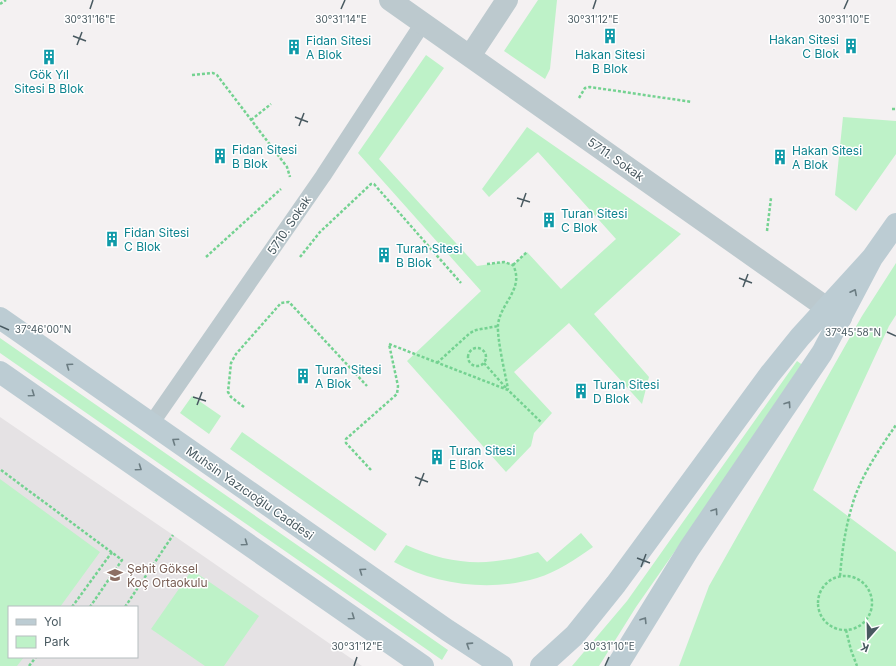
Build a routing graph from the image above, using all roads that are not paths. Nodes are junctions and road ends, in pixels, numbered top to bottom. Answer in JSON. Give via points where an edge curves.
{"nodes":[{"id":1,"x":390,"y":0,"type":"edge"},
{"id":2,"x":507,"y":0,"type":"edge"},
{"id":3,"x":423,"y":23,"type":"junction"},
{"id":4,"x":470,"y":56,"type":"junction"},
{"id":5,"x":896,"y":224,"type":"edge"},
{"id":6,"x":834,"y":313,"type":"junction"},
{"id":7,"x":0,"y":318,"type":"edge"},
{"id":8,"x":0,"y":372,"type":"edge"},
{"id":9,"x":151,"y":424,"type":"junction"},
{"id":10,"x":423,"y":666,"type":"edge"},
{"id":11,"x":502,"y":666,"type":"edge"},
{"id":12,"x":541,"y":666,"type":"edge"},
{"id":13,"x":617,"y":666,"type":"edge"}],
"edges":[{"from":1,"to":3,"type":"street","name":"5711. Sokak"},
{"from":2,"to":4,"type":"street"},
{"from":3,"to":4,"type":"street","name":"5711. Sokak"},
{"from":3,"to":9,"type":"lane","name":"5710. Sokak","via":[[323,176]]},
{"from":4,"to":6,"type":"street","name":"5711. Sokak"},
{"from":5,"to":6,"type":"main road"},
{"from":6,"to":12,"type":"main road","via":[[800,336],[616,584],[575,635]]},
{"from":13,"to":6,"type":"main road","one_way":true,"via":[[689,549],[822,354]]},
{"from":9,"to":7,"type":"main road","name":"Muhsin Yazıcıoğlu Caddesi","one_way":true},
{"from":8,"to":10,"type":"main road","one_way":true},
{"from":11,"to":9,"type":"main road","name":"Muhsin Yazıcıoğlu Caddesi","one_way":true,"via":[[446,630]]}]}
